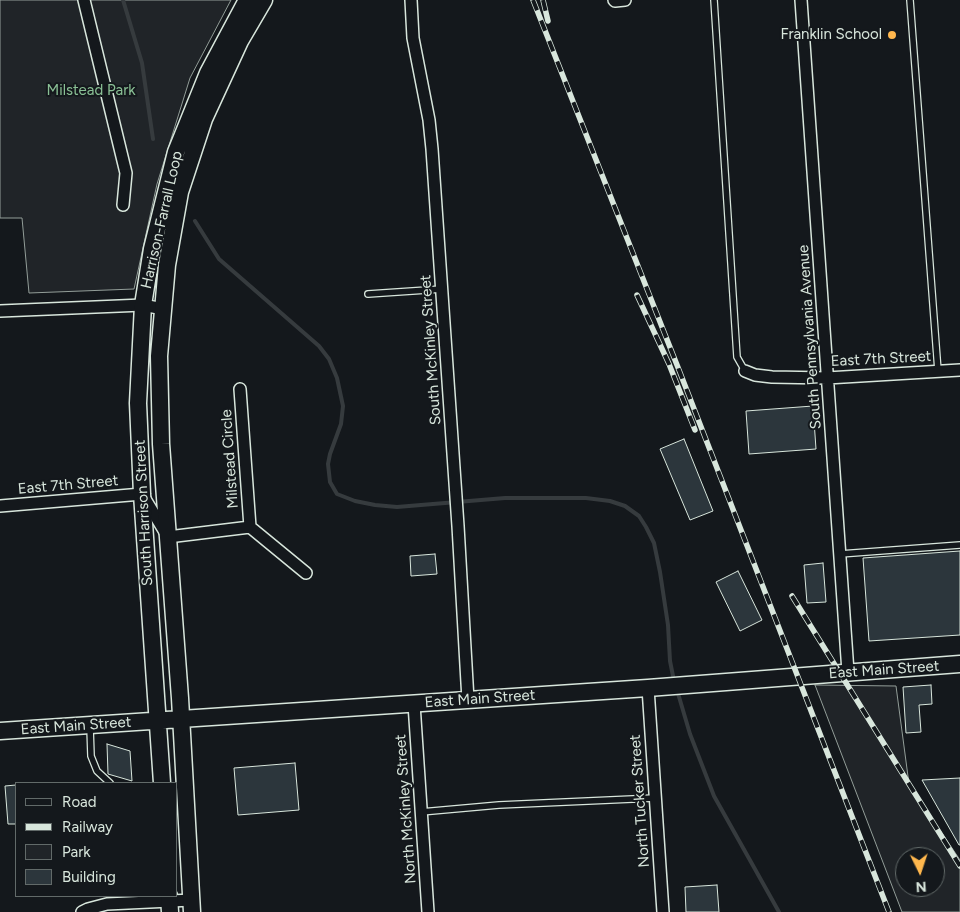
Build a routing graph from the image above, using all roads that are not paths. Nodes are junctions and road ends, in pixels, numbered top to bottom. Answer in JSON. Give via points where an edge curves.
{"nodes":[{"id":1,"x":84,"y":0,"type":"edge"},
{"id":2,"x":247,"y":0,"type":"edge"},
{"id":3,"x":264,"y":0,"type":"edge"},
{"id":4,"x":412,"y":0,"type":"edge"},
{"id":5,"x":714,"y":0,"type":"edge"},
{"id":6,"x":801,"y":0,"type":"edge"},
{"id":7,"x":910,"y":0,"type":"edge"},
{"id":8,"x":123,"y":205,"type":"dead end"},
{"id":9,"x":442,"y":289,"type":"junction"},
{"id":10,"x":368,"y":294,"type":"dead end"},
{"id":11,"x":143,"y":305,"type":"junction"},
{"id":12,"x":163,"y":309,"type":"junction"},
{"id":13,"x":0,"y":311,"type":"edge"},
{"id":14,"x":960,"y":370,"type":"edge"},
{"id":15,"x":745,"y":371,"type":"joint"},
{"id":16,"x":938,"y":371,"type":"junction"},
{"id":17,"x":827,"y":378,"type":"junction"},
{"id":18,"x":240,"y":389,"type":"dead end"},
{"id":19,"x":142,"y":494,"type":"junction"},
{"id":20,"x":0,"y":506,"type":"edge"},
{"id":21,"x":250,"y":527,"type":"junction"},
{"id":22,"x":168,"y":537,"type":"junction"},
{"id":23,"x":960,"y":545,"type":"edge"},
{"id":24,"x":840,"y":554,"type":"junction"},
{"id":25,"x":306,"y":573,"type":"dead end"},
{"id":26,"x":960,"y":664,"type":"edge"},
{"id":27,"x":848,"y":672,"type":"junction"},
{"id":28,"x":651,"y":688,"type":"junction"},
{"id":29,"x":468,"y":700,"type":"junction"},
{"id":30,"x":414,"y":704,"type":"junction"},
{"id":31,"x":180,"y":719,"type":"junction"},
{"id":32,"x":158,"y":721,"type":"junction"},
{"id":33,"x":90,"y":726,"type":"junction"},
{"id":34,"x":0,"y":731,"type":"edge"},
{"id":35,"x":109,"y":782,"type":"edge"},
{"id":36,"x":162,"y":782,"type":"edge"},
{"id":37,"x":655,"y":798,"type":"junction"},
{"id":38,"x":421,"y":812,"type":"junction"},
{"id":39,"x":169,"y":903,"type":"edge"},
{"id":40,"x":192,"y":906,"type":"edge"},
{"id":41,"x":82,"y":912,"type":"edge"},
{"id":42,"x":428,"y":912,"type":"edge"},
{"id":43,"x":663,"y":912,"type":"edge"}],
"edges":[{"from":1,"to":8,"type":"street","via":[[126,173]]},
{"from":2,"to":11,"type":"main road","name":"Harrison-Farrall Loop","via":[[208,73],[176,152],[152,249]]},
{"from":3,"to":12,"type":"main road","name":"Harrison-Farrall Loop","via":[[240,41],[204,119],[180,192],[167,264]]},
{"from":4,"to":9,"type":"street","name":"South McKinley Street","via":[[413,38],[429,120]]},
{"from":5,"to":15,"type":"lane","via":[[737,357]]},
{"from":6,"to":17,"type":"street","name":"South Pennsylvania Avenue"},
{"from":7,"to":16,"type":"lane"},
{"from":9,"to":10,"type":"lane"},
{"from":9,"to":29,"type":"street","name":"South McKinley Street"},
{"from":11,"to":12,"type":"street"},
{"from":11,"to":13,"type":"street"},
{"from":11,"to":19,"type":"main road","name":"South Harrison Street","via":[[138,403]]},
{"from":12,"to":22,"type":"main road","name":"South Harrison Street","via":[[159,356]]},
{"from":14,"to":16,"type":"street","name":"East 7th Street"},
{"from":15,"to":17,"type":"street","name":"East 7th Street","via":[[772,377]]},
{"from":16,"to":17,"type":"street","name":"East 7th Street"},
{"from":17,"to":24,"type":"street","name":"South Pennsylvania Avenue"},
{"from":18,"to":21,"type":"street","name":"Milstead Circle"},
{"from":19,"to":20,"type":"street","name":"East 7th Street"},
{"from":19,"to":22,"type":"street"},
{"from":19,"to":32,"type":"main road","name":"South Harrison Street"},
{"from":21,"to":22,"type":"street"},
{"from":21,"to":25,"type":"street"},
{"from":22,"to":31,"type":"main road","name":"South Harrison Street"},
{"from":23,"to":24,"type":"lane"},
{"from":24,"to":27,"type":"street","name":"South Pennsylvania Avenue"},
{"from":26,"to":27,"type":"main road","name":"East Main Street"},
{"from":27,"to":28,"type":"main road","name":"East Main Street"},
{"from":28,"to":29,"type":"main road","name":"East Main Street"},
{"from":28,"to":37,"type":"street","name":"North Tucker Street"},
{"from":29,"to":30,"type":"main road","name":"East Main Street"},
{"from":30,"to":31,"type":"main road","name":"East Main Street"},
{"from":30,"to":38,"type":"street","name":"North McKinley Street"},
{"from":31,"to":32,"type":"main road","name":"East Main Street"},
{"from":31,"to":40,"type":"main road","name":"South Harrison Street"},
{"from":32,"to":33,"type":"main road","name":"East Main Street"},
{"from":32,"to":36,"type":"main road","name":"South Harrison Street"},
{"from":33,"to":34,"type":"main road","name":"East Main Street"},
{"from":33,"to":35,"type":"lane","via":[[91,756],[97,771]]},
{"from":37,"to":38,"type":"lane"},
{"from":37,"to":43,"type":"street","name":"North Tucker Street"},
{"from":38,"to":42,"type":"street","name":"North McKinley Street"},
{"from":39,"to":40,"type":"street"},
{"from":39,"to":41,"type":"street","via":[[107,904]]}]}
